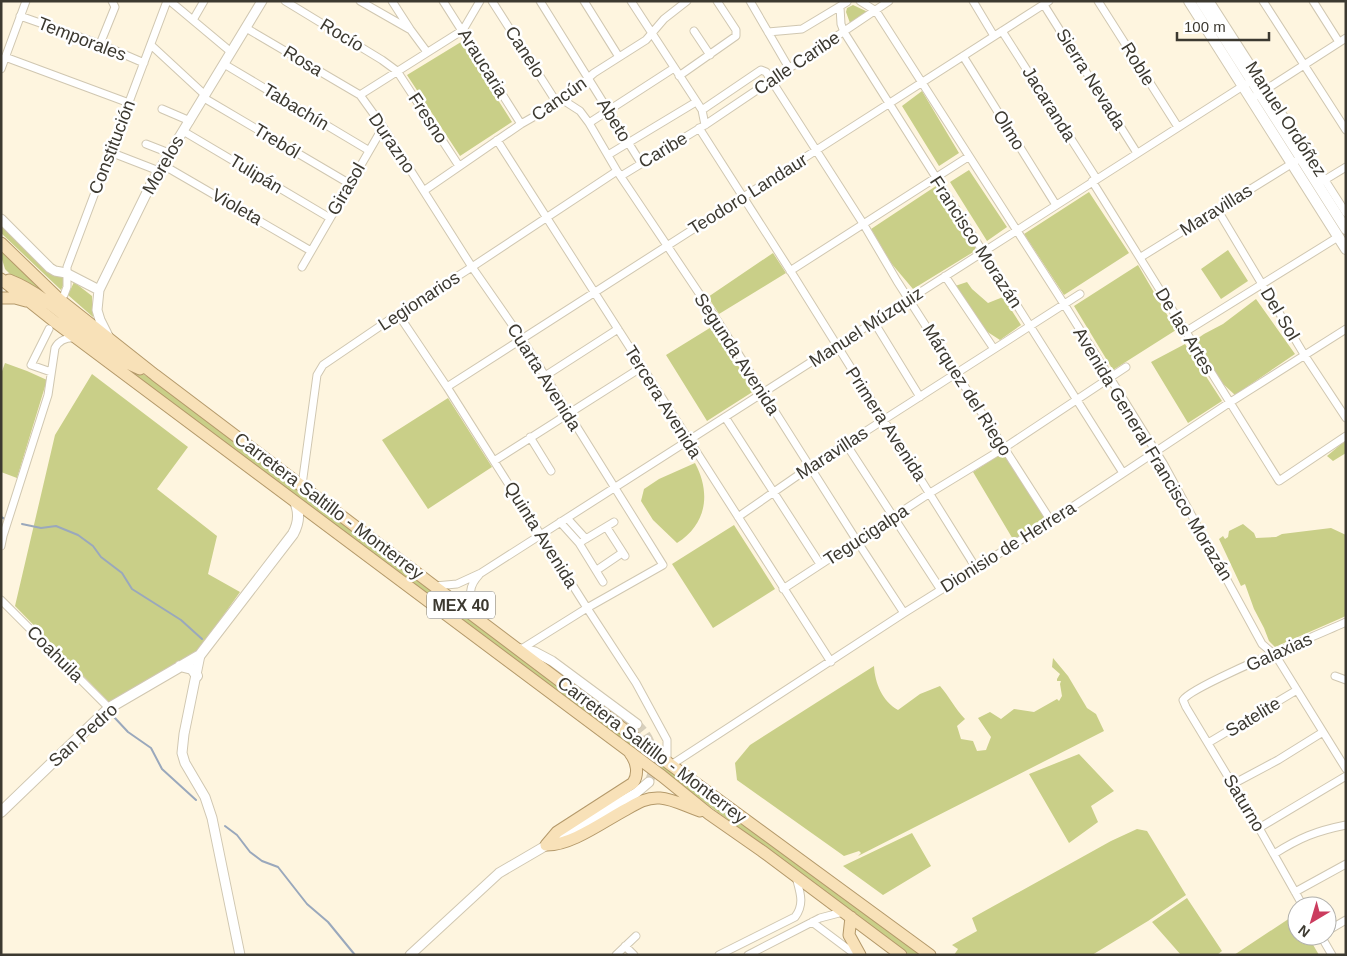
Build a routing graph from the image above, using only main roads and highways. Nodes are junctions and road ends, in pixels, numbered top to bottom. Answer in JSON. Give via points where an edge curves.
{"nodes":[{"id":1,"x":1200,"y":2,"type":"edge"},
{"id":2,"x":1259,"y":94,"type":"junction"},
{"id":3,"x":1346,"y":229,"type":"edge"},
{"id":4,"x":1,"y":243,"type":"edge"},
{"id":5,"x":1346,"y":248,"type":"edge"},
{"id":6,"x":1,"y":278,"type":"edge"},
{"id":7,"x":1,"y":298,"type":"edge"},
{"id":8,"x":31,"y":303,"type":"junction"},
{"id":9,"x":156,"y":375,"type":"junction"},
{"id":10,"x":295,"y":502,"type":"junction"},
{"id":11,"x":180,"y":666,"type":"junction"},
{"id":12,"x":197,"y":676,"type":"road end"},
{"id":13,"x":629,"y":752,"type":"junction"},
{"id":14,"x":1,"y":812,"type":"edge"},
{"id":15,"x":709,"y":814,"type":"junction"},
{"id":16,"x":847,"y":914,"type":"junction"},
{"id":17,"x":858,"y":955,"type":"edge"},
{"id":18,"x":901,"y":955,"type":"edge"},
{"id":19,"x":930,"y":955,"type":"edge"}],
"edges":[{"from":1,"to":2,"type":"main road","via":[[1246,84]]},
{"from":2,"to":3,"type":"main road","via":[[1301,158],[1321,182]]},
{"from":2,"to":5,"type":"main road","via":[[1291,164]]},
{"from":4,"to":9,"type":"main road","name":"Carretera Saltillo - Monterrey","number":"MEX 40","via":[[59,299]]},
{"from":6,"to":8,"type":"main road","name":"Carretera Saltillo - Monterrey","number":"MEX 40"},
{"from":6,"to":9,"type":"main road","via":[[27,288],[114,354]]},
{"from":7,"to":8,"type":"main road"},
{"from":8,"to":10,"type":"main road","name":"Carretera Saltillo - Monterrey","number":"MEX 40"},
{"from":9,"to":19,"type":"main road","name":"Carretera Saltillo - Monterrey","number":"MEX 40","via":[[669,763]]},
{"from":10,"to":11,"type":"main road","name":"San Pedro","via":[[299,520],[294,534],[200,655]]},
{"from":10,"to":13,"type":"main road","name":"Carretera Saltillo - Monterrey","number":"MEX 40"},
{"from":11,"to":12,"type":"main road","via":[[192,669]]},
{"from":11,"to":14,"type":"main road","name":"San Pedro","via":[[109,708]]},
{"from":13,"to":15,"type":"main road","name":"Carretera Saltillo - Monterrey","number":"MEX 40"},
{"from":13,"to":15,"type":"main road","via":[[635,760],[636,779],[633,783],[557,832],[546,845],[568,841],[652,798],[672,800]]},
{"from":15,"to":16,"type":"main road","name":"Carretera Saltillo - Monterrey","number":"MEX 40"},
{"from":16,"to":17,"type":"main road","via":[[849,934]]},
{"from":16,"to":18,"type":"main road","name":"Carretera Saltillo - Monterrey","number":"MEX 40"}]}
